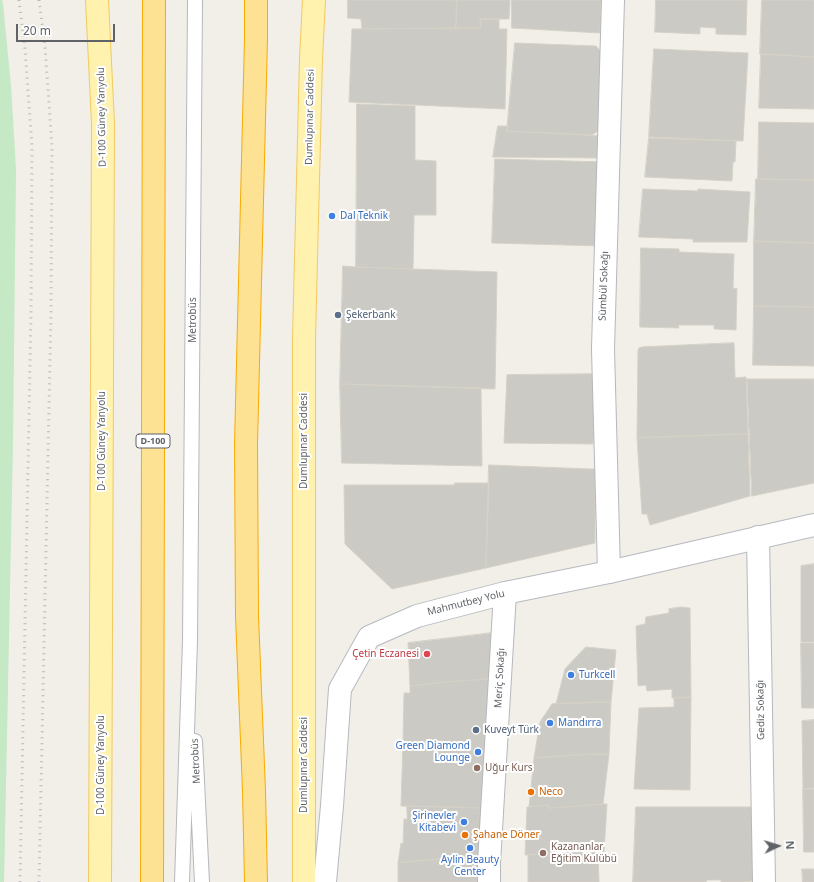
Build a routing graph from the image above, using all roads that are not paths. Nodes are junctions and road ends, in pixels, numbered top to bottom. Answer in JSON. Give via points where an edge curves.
{"nodes":[{"id":1,"x":97,"y":0,"type":"edge"},
{"id":2,"x":154,"y":0,"type":"edge"},
{"id":3,"x":195,"y":0,"type":"edge"},
{"id":4,"x":256,"y":0,"type":"edge"},
{"id":5,"x":261,"y":0,"type":"edge"},
{"id":6,"x":314,"y":0,"type":"edge"},
{"id":7,"x":613,"y":0,"type":"edge"},
{"id":8,"x":256,"y":38,"type":"junction"},
{"id":9,"x":814,"y":525,"type":"edge"},
{"id":10,"x":758,"y":537,"type":"junction"},
{"id":11,"x":609,"y":572,"type":"junction"},
{"id":12,"x":505,"y":593,"type":"junction"},
{"id":13,"x":190,"y":641,"type":"junction"},
{"id":14,"x":100,"y":882,"type":"edge"},
{"id":15,"x":152,"y":882,"type":"edge"},
{"id":16,"x":182,"y":882,"type":"edge"},
{"id":17,"x":202,"y":882,"type":"edge"},
{"id":18,"x":256,"y":882,"type":"edge"},
{"id":19,"x":304,"y":882,"type":"edge"},
{"id":20,"x":325,"y":882,"type":"edge"},
{"id":21,"x":489,"y":882,"type":"edge"},
{"id":22,"x":764,"y":882,"type":"edge"}],
"edges":[{"from":1,"to":14,"type":"main road","name":"D-100 Güney Yanyolu","via":[[103,124]]},
{"from":2,"to":15,"type":"highway","number":"D-100"},
{"from":3,"to":13,"type":"lane","name":"Metrobüs"},
{"from":4,"to":8,"type":"highway"},
{"from":5,"to":8,"type":"highway"},
{"from":6,"to":19,"type":"main road","name":"Dumlupınar Caddesi","via":[[304,339]]},
{"from":7,"to":11,"type":"street","name":"Sümbül Sokağı","via":[[603,349]]},
{"from":8,"to":18,"type":"highway","via":[[246,444],[247,616]]},
{"from":9,"to":10,"type":"street","name":"Mahmutbey Yolu"},
{"from":10,"to":11,"type":"street","name":"Mahmutbey Yolu"},
{"from":10,"to":22,"type":"street","name":"Gediz Sokağı"},
{"from":11,"to":12,"type":"street","name":"Mahmutbey Yolu"},
{"from":12,"to":20,"type":"street","name":"Mahmutbey Yolu","via":[[417,616],[369,637],[340,689]]},
{"from":12,"to":21,"type":"street","name":"Meriç Sokağı"},
{"from":13,"to":16,"type":"lane","name":"Metrobüs"},
{"from":13,"to":17,"type":"lane","name":"Metrobüs"}]}
